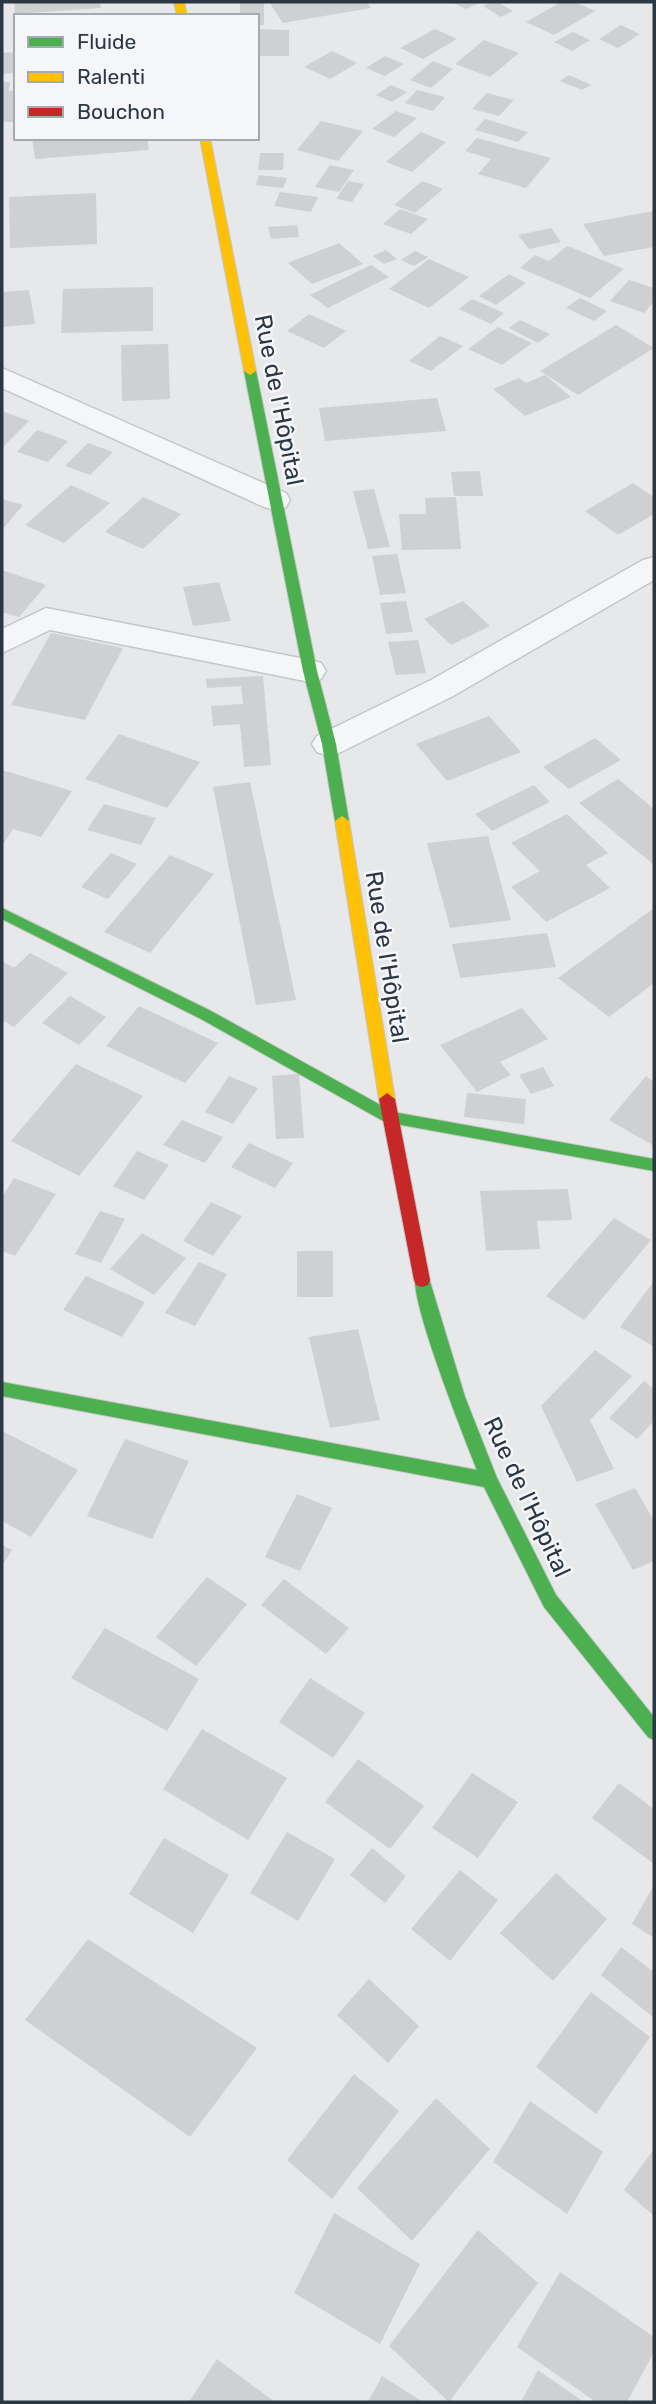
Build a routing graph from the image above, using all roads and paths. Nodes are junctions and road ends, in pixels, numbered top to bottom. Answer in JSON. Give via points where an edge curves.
{"nodes":[{"id":1,"x":205,"y":140,"type":"edge"},
{"id":2,"x":2,"y":377,"type":"edge"},
{"id":3,"x":275,"y":500,"type":"junction"},
{"id":4,"x":654,"y":567,"type":"edge"},
{"id":5,"x":2,"y":642,"type":"edge"},
{"id":6,"x":310,"y":671,"type":"junction"},
{"id":7,"x":329,"y":744,"type":"junction"},
{"id":8,"x":2,"y":913,"type":"edge"},
{"id":9,"x":390,"y":1118,"type":"junction"},
{"id":10,"x":654,"y":1166,"type":"edge"},
{"id":11,"x":2,"y":1389,"type":"edge"},
{"id":12,"x":489,"y":1480,"type":"junction"},
{"id":13,"x":654,"y":1731,"type":"edge"}],
"edges":[{"from":1,"to":3,"type":"main road","name":"Rue de l'Hôpital"},
{"from":2,"to":3,"type":"street"},
{"from":3,"to":6,"type":"main road","name":"Rue de l'Hôpital"},
{"from":4,"to":7,"type":"street","via":[[442,688]]},
{"from":5,"to":6,"type":"street","via":[[46,619]]},
{"from":6,"to":7,"type":"main road","name":"Rue de l'Hôpital"},
{"from":7,"to":9,"type":"main road","name":"Rue de l'Hôpital"},
{"from":8,"to":9,"type":"main road","via":[[206,1015]]},
{"from":9,"to":10,"type":"main road"},
{"from":9,"to":12,"type":"main road","name":"Rue de l'Hôpital","via":[[427,1304]]},
{"from":11,"to":12,"type":"main road"},
{"from":12,"to":13,"type":"main road","name":"Rue de l'Hôpital","via":[[550,1601]]}]}
